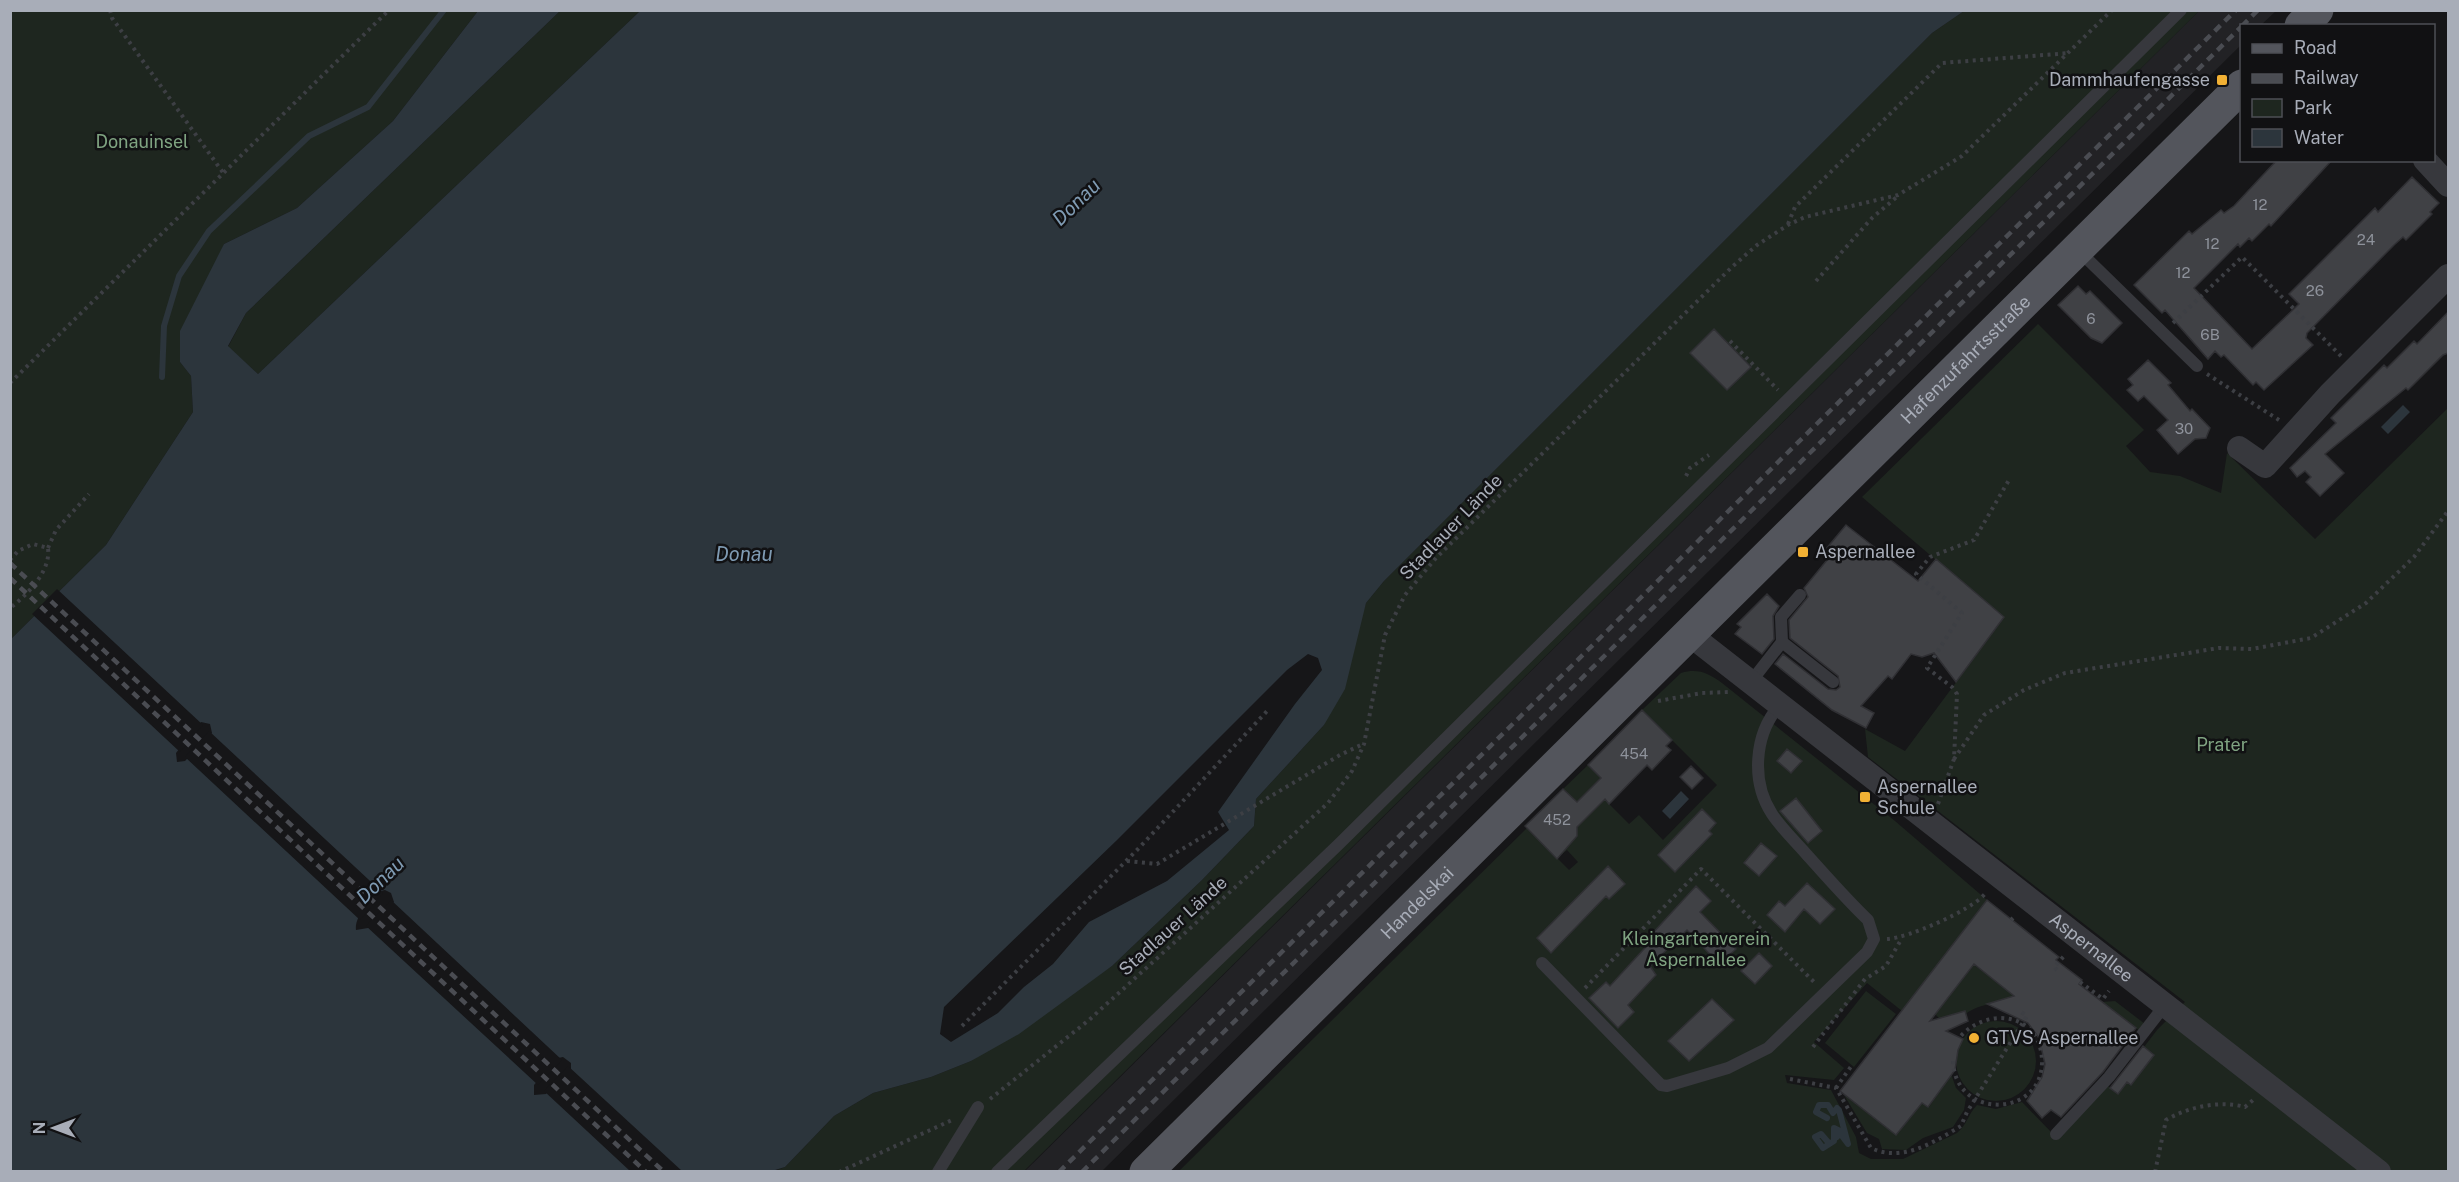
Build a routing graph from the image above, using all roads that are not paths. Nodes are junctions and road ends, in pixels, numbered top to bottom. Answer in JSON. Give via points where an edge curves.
{"nodes":[{"id":1,"x":2181,"y":10,"type":"edge"},
{"id":2,"x":2317,"y":10,"type":"edge"},
{"id":3,"x":2303,"y":24,"type":"edge"},
{"id":4,"x":2240,"y":87,"type":"edge"},
{"id":5,"x":2428,"y":162,"type":"edge"},
{"id":6,"x":2448,"y":185,"type":"edge"},
{"id":7,"x":2077,"y":250,"type":"junction"},
{"id":8,"x":2448,"y":276,"type":"edge"},
{"id":9,"x":2197,"y":366,"type":"road end"},
{"id":10,"x":2240,"y":448,"type":"dead end"},
{"id":11,"x":1800,"y":595,"type":"dead end"},
{"id":12,"x":1689,"y":634,"type":"junction"},
{"id":13,"x":1782,"y":642,"type":"junction"},
{"id":14,"x":1833,"y":682,"type":"dead end"},
{"id":15,"x":1740,"y":687,"type":"junction"},
{"id":16,"x":1779,"y":706,"type":"junction"},
{"id":17,"x":1542,"y":963,"type":"dead end"},
{"id":18,"x":2165,"y":1005,"type":"junction"},
{"id":19,"x":978,"y":1107,"type":"road end"},
{"id":20,"x":2056,"y":1134,"type":"dead end"},
{"id":21,"x":938,"y":1172,"type":"edge"},
{"id":22,"x":997,"y":1172,"type":"edge"},
{"id":23,"x":1146,"y":1172,"type":"edge"},
{"id":24,"x":2379,"y":1172,"type":"edge"}],
"edges":[{"from":1,"to":22,"type":"lane","via":[[1339,844]]},
{"from":2,"to":3,"type":"main road"},
{"from":4,"to":7,"type":"main road","name":"Hafenzufahrtsstraße"},
{"from":5,"to":6,"type":"street"},
{"from":7,"to":9,"type":"lane"},
{"from":7,"to":12,"type":"main road","name":"Hafenzufahrtsstraße"},
{"from":8,"to":10,"type":"street","via":[[2346,377],[2265,466]]},
{"from":11,"to":13,"type":"lane","via":[[1781,616]]},
{"from":12,"to":15,"type":"street","name":"Aspernallee"},
{"from":12,"to":23,"type":"main road","name":"Handelskai"},
{"from":13,"to":14,"type":"lane"},
{"from":13,"to":15,"type":"lane"},
{"from":15,"to":16,"type":"street","name":"Aspernallee"},
{"from":16,"to":17,"type":"lane","via":[[1769,718],[1759,752],[1760,785],[1766,803],[1785,830],[1868,920],[1874,939],[1867,952],[1768,1048],[1750,1059],[1667,1086],[1661,1085]]},
{"from":16,"to":18,"type":"street","name":"Aspernallee"},
{"from":18,"to":20,"type":"lane","via":[[2109,1077]]},
{"from":18,"to":24,"type":"street","name":"Aspernallee"},
{"from":19,"to":21,"type":"lane"}]}
